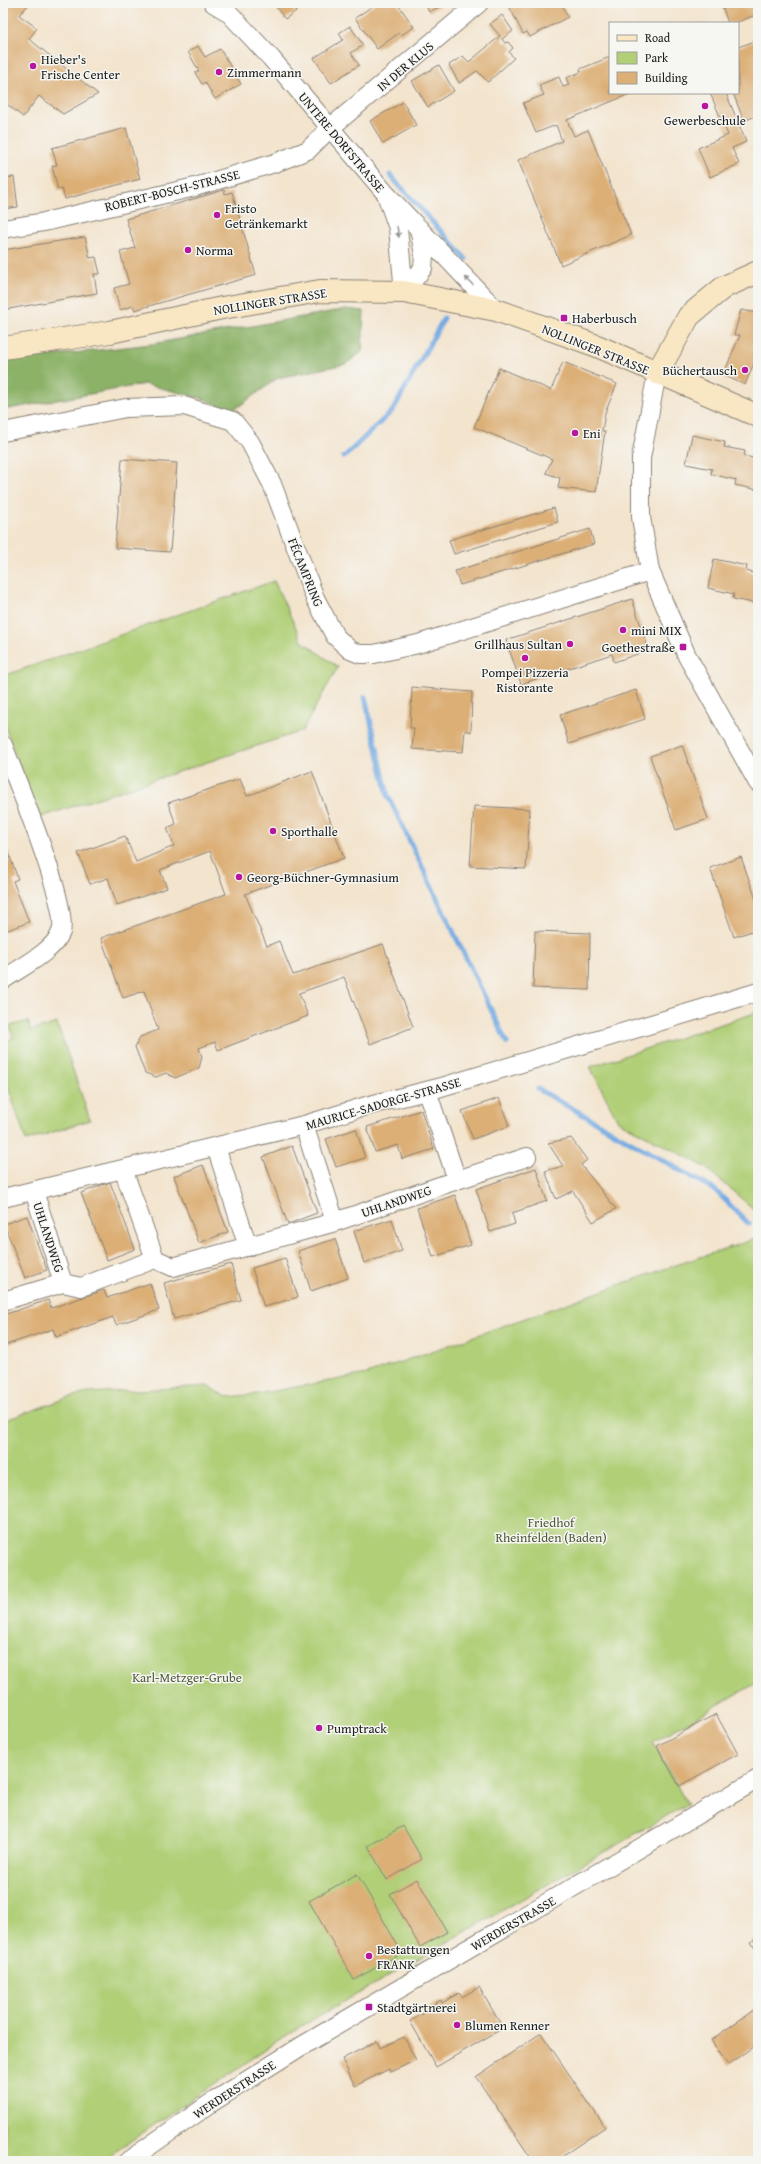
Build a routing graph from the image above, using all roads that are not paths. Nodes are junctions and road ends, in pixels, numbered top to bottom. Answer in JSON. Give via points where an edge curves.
{"nodes":[{"id":1,"x":479,"y":3,"type":"edge"},
{"id":2,"x":225,"y":6,"type":"edge"},
{"id":3,"x":330,"y":128,"type":"junction"},
{"id":4,"x":386,"y":195,"type":"junction"},
{"id":5,"x":419,"y":228,"type":"junction"},
{"id":6,"x":3,"y":229,"type":"edge"},
{"id":7,"x":758,"y":272,"type":"edge"},
{"id":8,"x":404,"y":292,"type":"junction"},
{"id":9,"x":496,"y":310,"type":"junction"},
{"id":10,"x":3,"y":348,"type":"edge"},
{"id":11,"x":657,"y":373,"type":"junction"},
{"id":12,"x":758,"y":416,"type":"edge"},
{"id":13,"x":3,"y":432,"type":"edge"},
{"id":14,"x":650,"y":571,"type":"junction"},
{"id":15,"x":3,"y":745,"type":"edge"},
{"id":16,"x":758,"y":783,"type":"edge"},
{"id":17,"x":3,"y":980,"type":"edge"},
{"id":18,"x":758,"y":992,"type":"edge"},
{"id":19,"x":427,"y":1091,"type":"junction"},
{"id":20,"x":304,"y":1126,"type":"junction"},
{"id":21,"x":216,"y":1147,"type":"junction"},
{"id":22,"x":527,"y":1157,"type":"dead end"},
{"id":23,"x":123,"y":1169,"type":"junction"},
{"id":24,"x":457,"y":1180,"type":"junction"},
{"id":25,"x":34,"y":1192,"type":"junction"},
{"id":26,"x":3,"y":1198,"type":"edge"},
{"id":27,"x":335,"y":1222,"type":"junction"},
{"id":28,"x":248,"y":1247,"type":"junction"},
{"id":29,"x":155,"y":1259,"type":"junction"},
{"id":30,"x":63,"y":1282,"type":"junction"},
{"id":31,"x":3,"y":1301,"type":"edge"},
{"id":32,"x":758,"y":1779,"type":"edge"},
{"id":33,"x":128,"y":2161,"type":"edge"}],
"edges":[{"from":1,"to":3,"type":"street","name":"IN DER KLUS"},
{"from":2,"to":3,"type":"street","name":"UNTERE DORFSTRASSE"},
{"from":3,"to":4,"type":"street","name":"UNTERE DORFSTRASSE"},
{"from":3,"to":6,"type":"street","name":"ROBERT-BOSCH-STRASSE","via":[[308,150],[275,163],[195,187]]},
{"from":4,"to":5,"type":"street","name":"UNTERE DORFSTRASSE"},
{"from":4,"to":8,"type":"street","name":"UNTERE DORFSTRASSE","one_way":true,"via":[[398,228]]},
{"from":5,"to":8,"type":"street","via":[[424,255],[423,268]]},
{"from":9,"to":5,"type":"street","name":"UNTERE DORFSTRASSE","one_way":true},
{"from":7,"to":11,"type":"main road","via":[[724,288],[689,316]]},
{"from":8,"to":9,"type":"main road","name":"NOLLINGER STRASSE"},
{"from":8,"to":10,"type":"main road","name":"NOLLINGER STRASSE","via":[[320,291],[222,308],[110,332]]},
{"from":9,"to":11,"type":"main road","name":"NOLLINGER STRASSE","via":[[597,346]]},
{"from":11,"to":12,"type":"main road","name":"NOLLINGER STRASSE"},
{"from":11,"to":14,"type":"street","via":[[641,458],[641,517]]},
{"from":13,"to":14,"type":"street","name":"FÉCAMPRING","via":[[133,408],[184,406],[233,421],[250,442],[272,484],[312,591],[335,636],[350,650],[360,654],[374,654],[418,644]]},
{"from":14,"to":16,"type":"street","via":[[687,656]]},
{"from":15,"to":17,"type":"street","via":[[56,888],[62,912],[61,931],[51,947]]},
{"from":18,"to":19,"type":"street","name":"MAURICE-SADORGE-STRASSE"},
{"from":19,"to":20,"type":"street","name":"MAURICE-SADORGE-STRASSE","via":[[366,1106]]},
{"from":19,"to":24,"type":"street"},
{"from":20,"to":21,"type":"street","name":"MAURICE-SADORGE-STRASSE"},
{"from":20,"to":27,"type":"street"},
{"from":21,"to":23,"type":"street","name":"MAURICE-SADORGE-STRASSE"},
{"from":21,"to":28,"type":"street"},
{"from":22,"to":24,"type":"street","name":"UHLANDWEG"},
{"from":23,"to":25,"type":"street","name":"MAURICE-SADORGE-STRASSE"},
{"from":23,"to":29,"type":"street"},
{"from":24,"to":27,"type":"street","name":"UHLANDWEG"},
{"from":25,"to":26,"type":"street","name":"MAURICE-SADORGE-STRASSE"},
{"from":25,"to":30,"type":"street","name":"UHLANDWEG"},
{"from":27,"to":28,"type":"street","name":"UHLANDWEG"},
{"from":28,"to":29,"type":"street","name":"UHLANDWEG","via":[[173,1267]]},
{"from":29,"to":30,"type":"street","name":"UHLANDWEG","via":[[81,1287]]},
{"from":30,"to":31,"type":"street","name":"UHLANDWEG"},
{"from":32,"to":33,"type":"street","name":"WERDERSTRASSE","via":[[300,2046],[211,2103]]}]}
